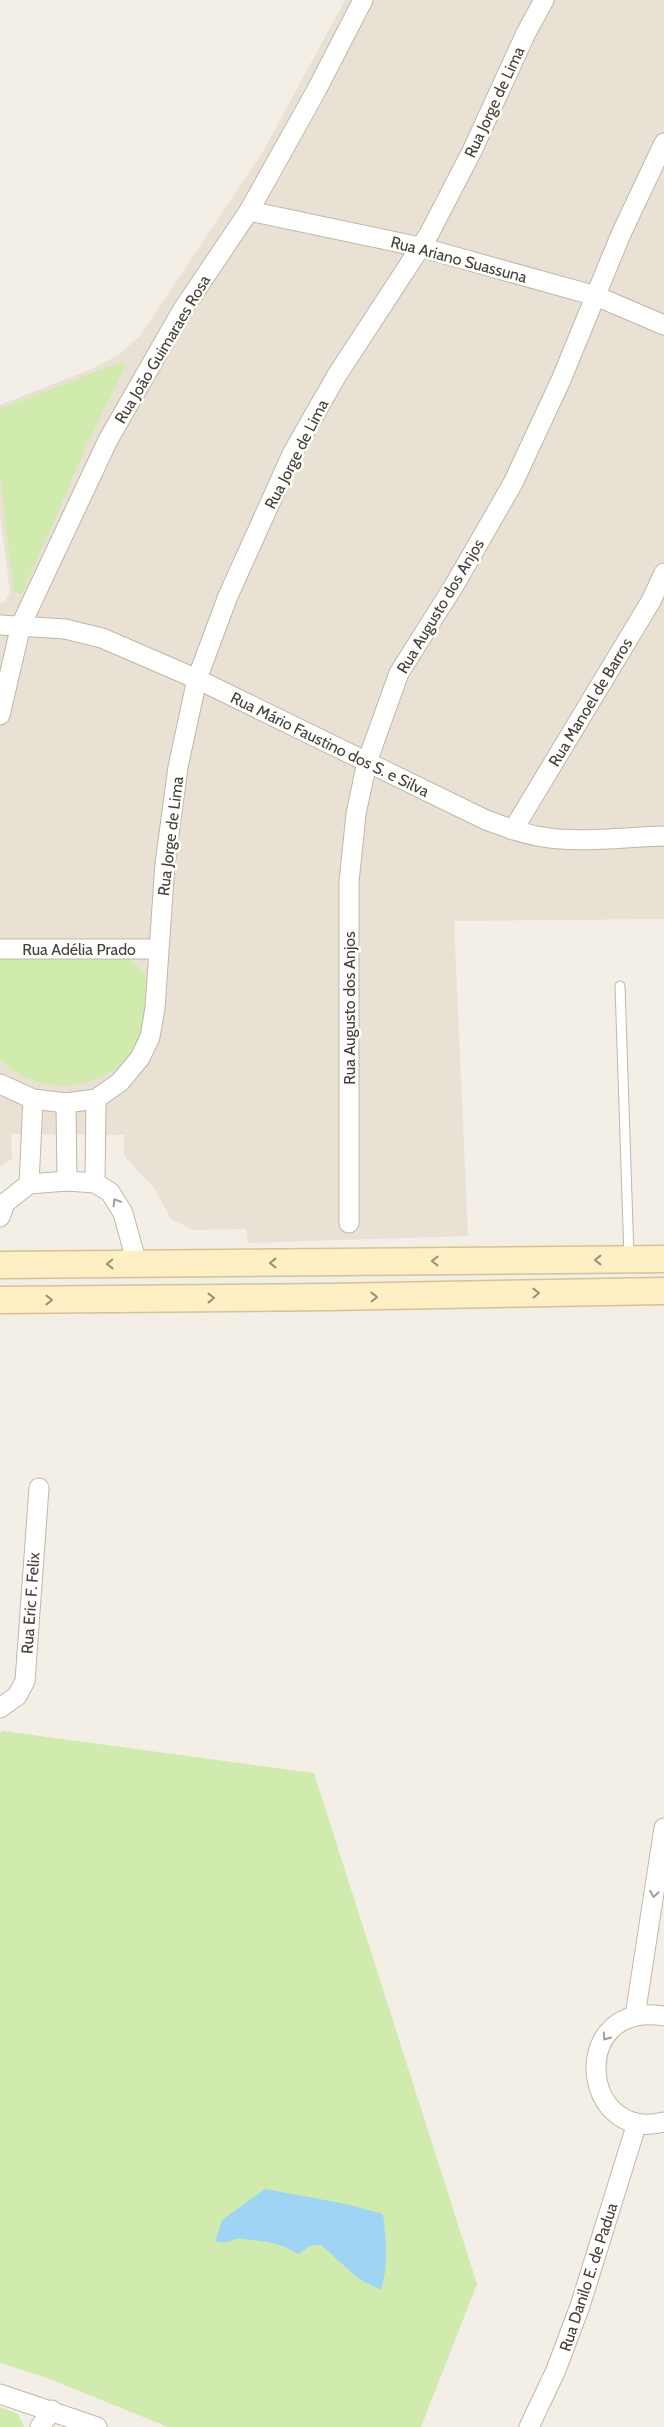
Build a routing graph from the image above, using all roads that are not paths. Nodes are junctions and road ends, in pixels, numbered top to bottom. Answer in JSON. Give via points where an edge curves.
{"nodes":[{"id":1,"x":363,"y":0,"type":"edge"},
{"id":2,"x":544,"y":0,"type":"edge"},
{"id":3,"x":664,"y":143,"type":"edge"},
{"id":4,"x":249,"y":211,"type":"junction"},
{"id":5,"x":420,"y":247,"type":"junction"},
{"id":6,"x":596,"y":296,"type":"junction"},
{"id":7,"x":664,"y":324,"type":"edge"},
{"id":8,"x":664,"y":573,"type":"edge"},
{"id":9,"x":0,"y":625,"type":"edge"},
{"id":10,"x":21,"y":625,"type":"junction"},
{"id":11,"x":197,"y":679,"type":"junction"},
{"id":12,"x":0,"y":715,"type":"edge"},
{"id":13,"x":367,"y":762,"type":"junction"},
{"id":14,"x":513,"y":830,"type":"junction"},
{"id":15,"x":664,"y":836,"type":"edge"},
{"id":16,"x":0,"y":949,"type":"edge"},
{"id":17,"x":158,"y":949,"type":"junction"},
{"id":18,"x":620,"y":986,"type":"dead end"},
{"id":19,"x":0,"y":1084,"type":"edge"},
{"id":20,"x":33,"y":1099,"type":"junction"},
{"id":21,"x":96,"y":1099,"type":"junction"},
{"id":22,"x":66,"y":1103,"type":"junction"},
{"id":23,"x":67,"y":1181,"type":"junction"},
{"id":24,"x":95,"y":1183,"type":"junction"},
{"id":25,"x":29,"y":1184,"type":"junction"},
{"id":26,"x":0,"y":1217,"type":"edge"},
{"id":27,"x":349,"y":1223,"type":"dead end"},
{"id":28,"x":664,"y":1259,"type":"edge"},
{"id":29,"x":629,"y":1260,"type":"junction"},
{"id":30,"x":330,"y":1262,"type":"junction"},
{"id":31,"x":137,"y":1264,"type":"junction"},
{"id":32,"x":0,"y":1265,"type":"edge"},
{"id":33,"x":664,"y":1291,"type":"edge"},
{"id":34,"x":330,"y":1298,"type":"junction"},
{"id":35,"x":0,"y":1300,"type":"edge"},
{"id":36,"x":39,"y":1488,"type":"dead end"},
{"id":37,"x":0,"y":1708,"type":"edge"},
{"id":38,"x":664,"y":1828,"type":"edge"},
{"id":39,"x":635,"y":2016,"type":"junction"},
{"id":40,"x":664,"y":2016,"type":"edge"},
{"id":41,"x":664,"y":2122,"type":"edge"},
{"id":42,"x":637,"y":2123,"type":"junction"},
{"id":43,"x":0,"y":2394,"type":"edge"},
{"id":44,"x":52,"y":2410,"type":"junction"},
{"id":45,"x":40,"y":2427,"type":"edge"},
{"id":46,"x":97,"y":2427,"type":"edge"},
{"id":47,"x":529,"y":2427,"type":"edge"}],
"edges":[{"from":1,"to":4,"type":"street","name":"Rua João Guimaraes Rosa"},
{"from":2,"to":5,"type":"street","name":"Rua Jorge de Lima","via":[[472,151]]},
{"from":3,"to":6,"type":"street","name":"Rua Augusto dos Anjos","via":[[620,234]]},
{"from":4,"to":5,"type":"street","name":"Rua Ariano Suassuna"},
{"from":4,"to":10,"type":"street","name":"Rua João Guimaraes Rosa","via":[[183,309],[108,440]]},
{"from":5,"to":6,"type":"street","name":"Rua Ariano Suassuna"},
{"from":5,"to":11,"type":"street","name":"Rua Jorge de Lima","via":[[337,375],[293,452],[228,596]]},
{"from":6,"to":7,"type":"street","name":"Rua Ariano Suassuna"},
{"from":6,"to":13,"type":"street","name":"Rua Augusto dos Anjos","via":[[513,483],[399,673]]},
{"from":8,"to":14,"type":"street","name":"Rua Manoel de Barros","via":[[646,609]]},
{"from":9,"to":10,"type":"street","name":"Rua Mário Faustino dos S. e Silva"},
{"from":10,"to":11,"type":"street","name":"Rua Mário Faustino dos S. e Silva","via":[[65,629],[102,638]]},
{"from":10,"to":12,"type":"street","name":"Rua João Guimaraes Rosa"},
{"from":11,"to":13,"type":"street","name":"Rua Mário Faustino dos S. e Silva"},
{"from":11,"to":17,"type":"street","name":"Rua Jorge de Lima","via":[[177,777]]},
{"from":13,"to":14,"type":"street","name":"Rua Mário Faustino dos S. e Silva"},
{"from":13,"to":27,"type":"street","name":"Rua Augusto dos Anjos","via":[[356,814],[348,882]]},
{"from":14,"to":15,"type":"street","name":"Rua Mário Faustino dos S. e Silva","via":[[538,837],[565,839]]},
{"from":16,"to":17,"type":"street","name":"Rua Adélia Prado"},
{"from":17,"to":21,"type":"street","name":"Rua Jorge de Lima","via":[[156,1008],[150,1037],[140,1058],[120,1082]]},
{"from":18,"to":29,"type":"lane"},
{"from":19,"to":20,"type":"street"},
{"from":20,"to":22,"type":"street"},
{"from":20,"to":25,"type":"street"},
{"from":21,"to":22,"type":"street"},
{"from":21,"to":24,"type":"street"},
{"from":22,"to":23,"type":"street"},
{"from":23,"to":24,"type":"street"},
{"from":23,"to":25,"type":"street"},
{"from":31,"to":24,"type":"street","one_way":true,"via":[[123,1213],[110,1192]]},
{"from":25,"to":26,"type":"street","via":[[5,1203]]},
{"from":28,"to":29,"type":"street"},
{"from":29,"to":30,"type":"street","one_way":true},
{"from":30,"to":31,"type":"street","one_way":true},
{"from":30,"to":34,"type":"street"},
{"from":31,"to":32,"type":"street","one_way":true},
{"from":34,"to":33,"type":"street","one_way":true},
{"from":35,"to":34,"type":"street","one_way":true},
{"from":36,"to":37,"type":"street","name":"Rua Eric F. Felix","via":[[25,1681],[17,1696]]},
{"from":38,"to":39,"type":"street","one_way":true},
{"from":39,"to":40,"type":"street"},
{"from":39,"to":42,"type":"street","one_way":true,"via":[[618,2023],[606,2036],[598,2052],[595,2070],[598,2088],[607,2104],[621,2116]]},
{"from":41,"to":42,"type":"street"},
{"from":42,"to":47,"type":"street","name":"Rua Danilo E. de Padua","via":[[580,2306],[556,2370]]},
{"from":43,"to":44,"type":"street"},
{"from":44,"to":45,"type":"street"},
{"from":44,"to":46,"type":"street"}]}
